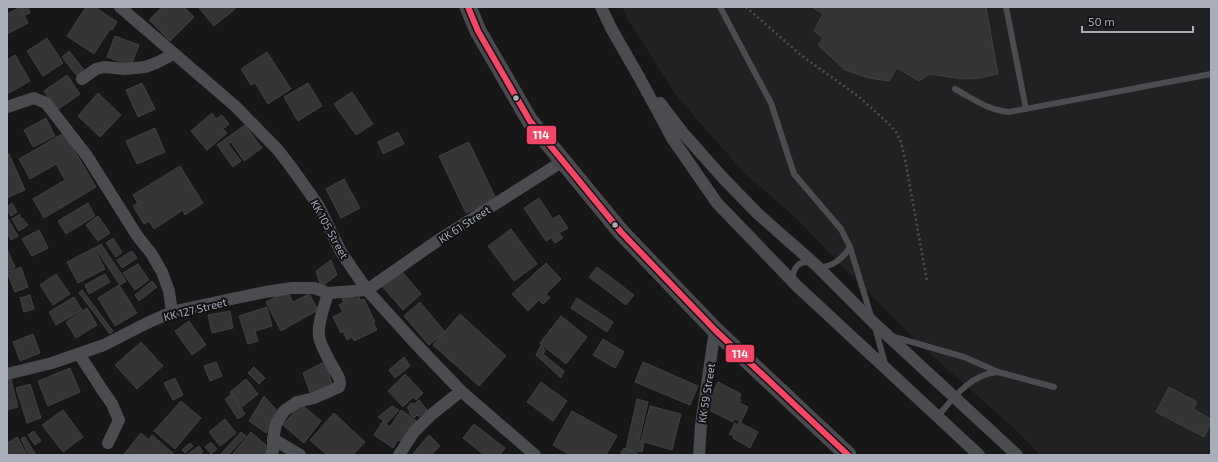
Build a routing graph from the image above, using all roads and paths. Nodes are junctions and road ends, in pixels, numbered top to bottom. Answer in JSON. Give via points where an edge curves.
{"nodes":[{"id":1,"x":468,"y":7,"type":"edge"},
{"id":2,"x":601,"y":7,"type":"edge"},
{"id":3,"x":720,"y":7,"type":"edge"},
{"id":4,"x":746,"y":7,"type":"edge"},
{"id":5,"x":1006,"y":7,"type":"edge"},
{"id":6,"x":123,"y":8,"type":"edge"},
{"id":7,"x":174,"y":54,"type":"junction"},
{"id":8,"x":1211,"y":74,"type":"edge"},
{"id":9,"x":639,"y":77,"type":"junction"},
{"id":10,"x":82,"y":79,"type":"dead end"},
{"id":11,"x":955,"y":89,"type":"dead end"},
{"id":12,"x":7,"y":107,"type":"edge"},
{"id":13,"x":1026,"y":109,"type":"junction"},
{"id":14,"x":563,"y":161,"type":"junction"},
{"id":15,"x":850,"y":247,"type":"junction"},
{"id":16,"x":817,"y":266,"type":"junction"},
{"id":17,"x":927,"y":281,"type":"dead end"},
{"id":18,"x":797,"y":286,"type":"junction"},
{"id":19,"x":367,"y":290,"type":"junction"},
{"id":20,"x":328,"y":293,"type":"junction"},
{"id":21,"x":172,"y":312,"type":"junction"},
{"id":22,"x":873,"y":322,"type":"junction"},
{"id":23,"x":716,"y":330,"type":"junction"},
{"id":24,"x":886,"y":334,"type":"junction"},
{"id":25,"x":79,"y":354,"type":"junction"},
{"id":26,"x":887,"y":370,"type":"junction"},
{"id":27,"x":998,"y":372,"type":"junction"},
{"id":28,"x":7,"y":374,"type":"edge"},
{"id":29,"x":1054,"y":387,"type":"dead end"},
{"id":30,"x":461,"y":391,"type":"junction"},
{"id":31,"x":954,"y":397,"type":"junction"},
{"id":32,"x":938,"y":416,"type":"junction"},
{"id":33,"x":273,"y":439,"type":"junction"},
{"id":34,"x":108,"y":443,"type":"dead end"},
{"id":35,"x":271,"y":455,"type":"edge"},
{"id":36,"x":300,"y":455,"type":"edge"},
{"id":37,"x":399,"y":455,"type":"edge"},
{"id":38,"x":535,"y":455,"type":"edge"},
{"id":39,"x":699,"y":455,"type":"edge"},
{"id":40,"x":848,"y":455,"type":"edge"},
{"id":41,"x":979,"y":455,"type":"edge"},
{"id":42,"x":1017,"y":455,"type":"edge"}],
"edges":[{"from":1,"to":14,"type":"main road","via":[[478,31],[530,121]]},
{"from":2,"to":9,"type":"street"},
{"from":3,"to":15,"type":"lane","via":[[771,103],[794,174],[841,229]]},
{"from":4,"to":17,"type":"path","via":[[802,56],[858,96],[896,132],[905,158]]},
{"from":5,"to":13,"type":"lane"},
{"from":6,"to":7,"type":"street","name":"KK 105 Street"},
{"from":7,"to":10,"type":"street","via":[[145,67],[96,69]]},
{"from":7,"to":19,"type":"street","name":"KK 105 Street","via":[[235,106],[278,150],[318,205],[341,252]]},
{"from":8,"to":13,"type":"lane"},
{"from":9,"to":16,"type":"street","via":[[723,178],[758,214]]},
{"from":9,"to":18,"type":"street","via":[[672,138],[717,203]]},
{"from":11,"to":13,"type":"lane","via":[[1000,112]]},
{"from":12,"to":21,"type":"street","via":[[34,98],[46,103],[87,156],[138,237],[151,253],[169,291]]},
{"from":14,"to":19,"type":"street","name":"KK 61 Street","via":[[440,239]]},
{"from":14,"to":23,"type":"main road","via":[[621,232]]},
{"from":15,"to":16,"type":"lane","via":[[845,255],[830,265]]},
{"from":15,"to":22,"type":"lane"},
{"from":16,"to":18,"type":"lane","via":[[809,262],[797,266],[793,273]]},
{"from":16,"to":22,"type":"street"},
{"from":18,"to":26,"type":"street"},
{"from":19,"to":20,"type":"street","name":"KK 127 Street"},
{"from":19,"to":30,"type":"street","name":"KK 105 Street"},
{"from":20,"to":21,"type":"street","name":"KK 127 Street","via":[[314,288],[292,288]]},
{"from":20,"to":33,"type":"street","via":[[319,335],[339,378],[339,387],[297,402],[284,411],[276,424]]},
{"from":21,"to":25,"type":"street","name":"KK 127 Street","via":[[104,345]]},
{"from":22,"to":24,"type":"street"},
{"from":22,"to":26,"type":"lane"},
{"from":23,"to":39,"type":"street","name":"KK 59 Street","via":[[701,425]]},
{"from":23,"to":40,"type":"main road"},
{"from":24,"to":27,"type":"lane","via":[[964,357]]},
{"from":24,"to":31,"type":"street"},
{"from":25,"to":28,"type":"street","name":"KK 127 Street"},
{"from":25,"to":34,"type":"street","via":[[112,404],[119,420]]},
{"from":26,"to":32,"type":"street"},
{"from":27,"to":29,"type":"lane"},
{"from":27,"to":31,"type":"lane","via":[[989,372],[978,377]]},
{"from":30,"to":37,"type":"street","via":[[414,432]]},
{"from":30,"to":38,"type":"street","name":"KK 105 Street"},
{"from":31,"to":32,"type":"lane"},
{"from":31,"to":42,"type":"street"},
{"from":32,"to":41,"type":"street"},
{"from":33,"to":35,"type":"street","via":[[274,450]]},
{"from":33,"to":36,"type":"street"}]}
